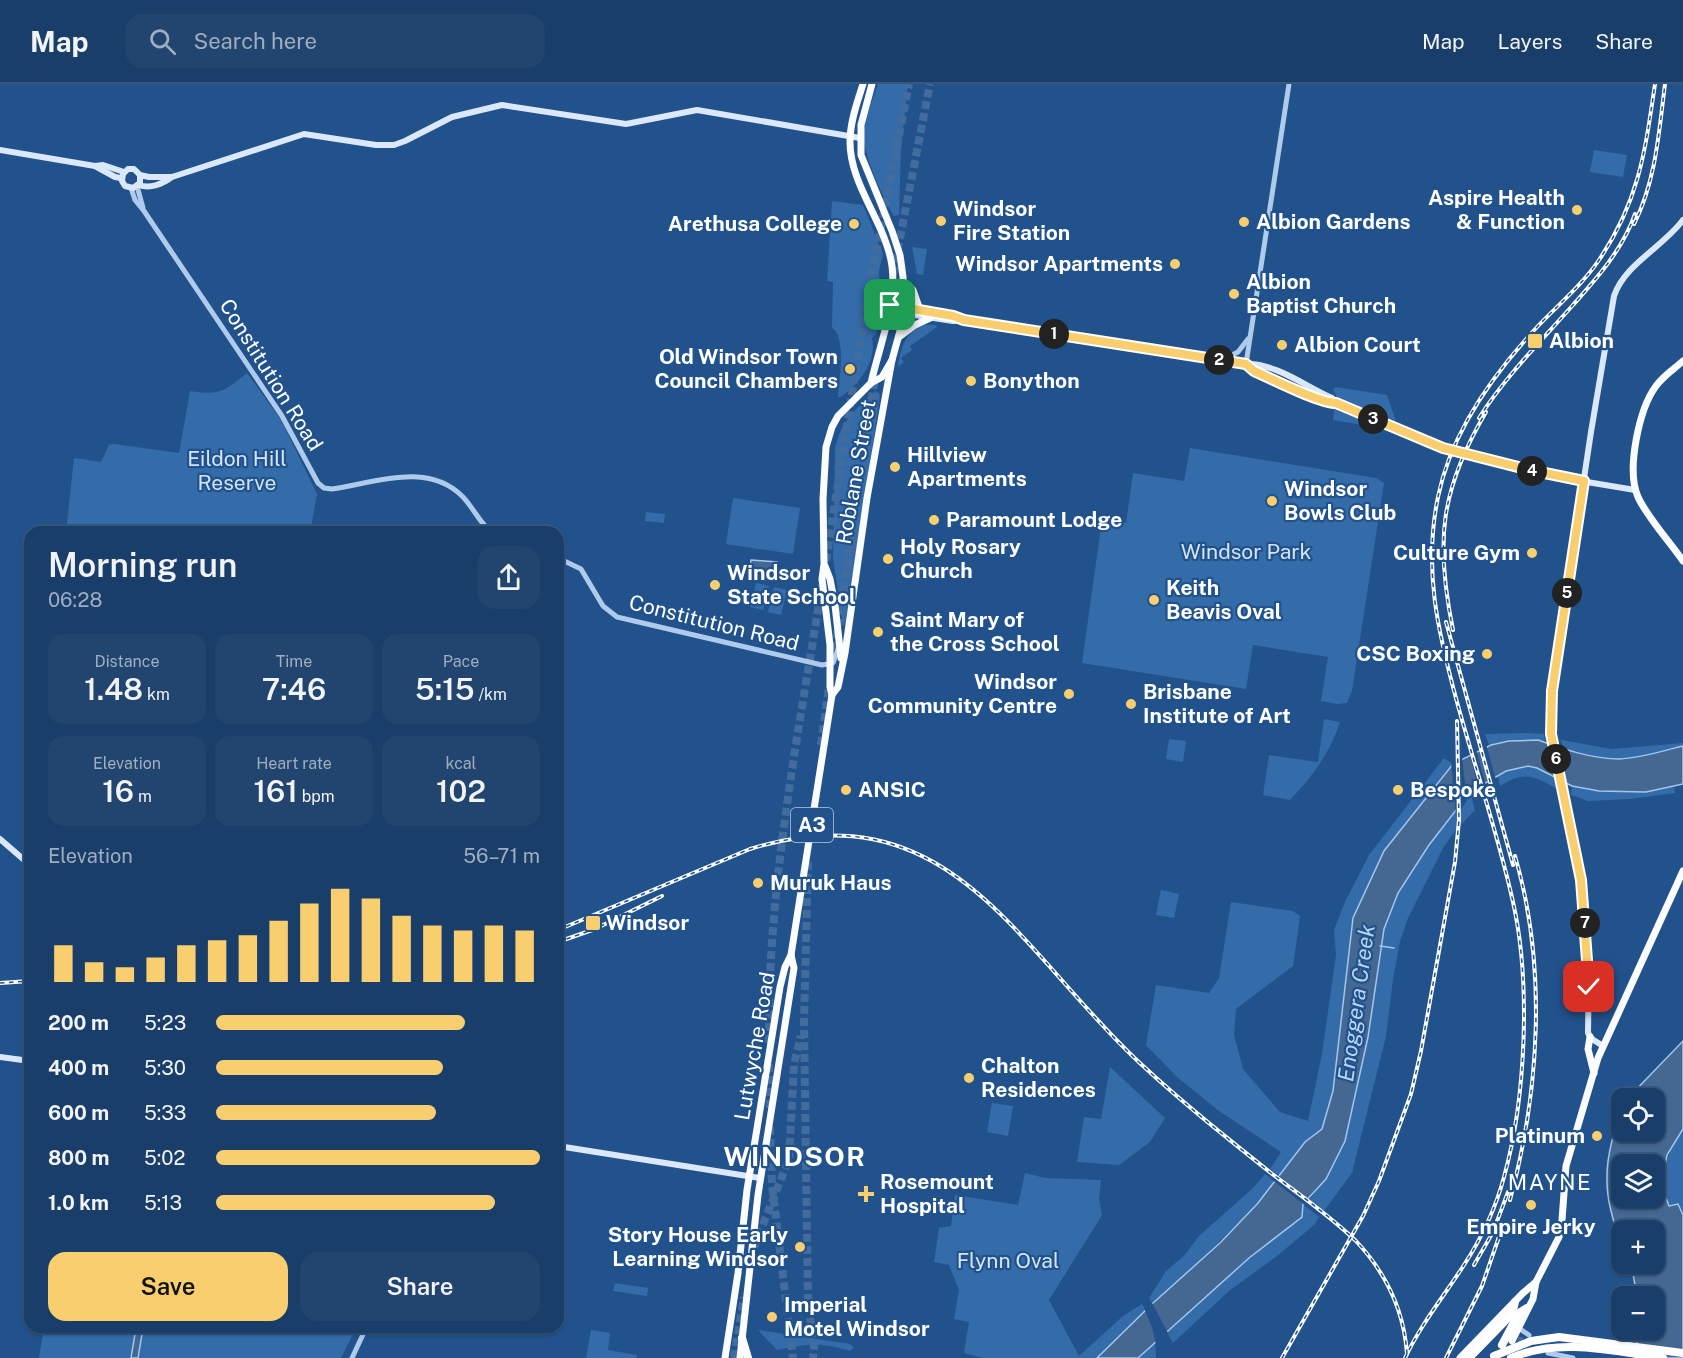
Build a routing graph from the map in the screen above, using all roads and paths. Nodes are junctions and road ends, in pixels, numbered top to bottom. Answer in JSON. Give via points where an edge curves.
{"nodes":[{"id":1,"x":863,"y":84,"type":"edge"},
{"id":2,"x":873,"y":84,"type":"edge"},
{"id":3,"x":1289,"y":84,"type":"edge"},
{"id":4,"x":850,"y":136,"type":"junction"},
{"id":5,"x":860,"y":138,"type":"junction"},
{"id":6,"x":0,"y":150,"type":"edge"},
{"id":7,"x":123,"y":175,"type":"junction"},
{"id":8,"x":140,"y":175,"type":"junction"},
{"id":9,"x":172,"y":177,"type":"junction"},
{"id":10,"x":136,"y":186,"type":"junction"},
{"id":11,"x":1683,"y":220,"type":"edge"},
{"id":12,"x":903,"y":282,"type":"junction"},
{"id":13,"x":889,"y":308,"type":"junction"},
{"id":14,"x":902,"y":310,"type":"junction"},
{"id":15,"x":920,"y":310,"type":"junction"},
{"id":16,"x":930,"y":318,"type":"junction"},
{"id":17,"x":964,"y":320,"type":"junction"},
{"id":18,"x":898,"y":337,"type":"junction"},
{"id":19,"x":1250,"y":337,"type":"junction"},
{"id":20,"x":892,"y":360,"type":"junction"},
{"id":21,"x":1222,"y":360,"type":"junction"},
{"id":22,"x":1683,"y":361,"type":"edge"},
{"id":23,"x":1246,"y":364,"type":"junction"},
{"id":24,"x":871,"y":383,"type":"junction"},
{"id":25,"x":1584,"y":481,"type":"junction"},
{"id":26,"x":1635,"y":490,"type":"junction"},
{"id":27,"x":485,"y":526,"type":"edge"},
{"id":28,"x":564,"y":561,"type":"edge"},
{"id":29,"x":1683,"y":561,"type":"edge"},
{"id":30,"x":824,"y":564,"type":"junction"},
{"id":31,"x":840,"y":645,"type":"junction"},
{"id":32,"x":842,"y":661,"type":"junction"},
{"id":33,"x":831,"y":665,"type":"junction"},
{"id":34,"x":832,"y":695,"type":"junction"},
{"id":35,"x":0,"y":839,"type":"edge"},
{"id":36,"x":24,"y":860,"type":"edge"},
{"id":37,"x":1683,"y":871,"type":"edge"},
{"id":38,"x":791,"y":955,"type":"junction"},
{"id":39,"x":1590,"y":1037,"type":"junction"},
{"id":40,"x":1603,"y":1046,"type":"junction"},
{"id":41,"x":0,"y":1057,"type":"edge"},
{"id":42,"x":24,"y":1061,"type":"edge"},
{"id":43,"x":1594,"y":1072,"type":"junction"},
{"id":44,"x":564,"y":1147,"type":"edge"},
{"id":45,"x":749,"y":1177,"type":"junction"},
{"id":46,"x":760,"y":1178,"type":"junction"},
{"id":47,"x":1536,"y":1282,"type":"junction"},
{"id":48,"x":1515,"y":1302,"type":"junction"},
{"id":49,"x":1527,"y":1308,"type":"joint"},
{"id":50,"x":1514,"y":1326,"type":"junction"},
{"id":51,"x":1495,"y":1331,"type":"junction"},
{"id":52,"x":364,"y":1333,"type":"edge"},
{"id":53,"x":1529,"y":1335,"type":"dead end"},
{"id":54,"x":742,"y":1338,"type":"junction"},
{"id":55,"x":1509,"y":1341,"type":"dead end"},
{"id":56,"x":1683,"y":1353,"type":"edge"},
{"id":57,"x":1552,"y":1355,"type":"edge"},
{"id":58,"x":1492,"y":1357,"type":"edge"},
{"id":59,"x":352,"y":1358,"type":"edge"},
{"id":60,"x":725,"y":1358,"type":"edge"},
{"id":61,"x":740,"y":1358,"type":"edge"},
{"id":62,"x":748,"y":1358,"type":"edge"},
{"id":63,"x":1460,"y":1358,"type":"edge"},
{"id":64,"x":1469,"y":1358,"type":"edge"},
{"id":65,"x":1511,"y":1358,"type":"edge"},
{"id":66,"x":1574,"y":1358,"type":"edge"},
{"id":67,"x":1663,"y":1358,"type":"edge"}],
"edges":[{"from":1,"to":4,"type":"highway","name":"Lutwyche Road","number":"A3"},
{"from":2,"to":5,"type":"highway","name":"Lutwyche Road","number":"A3"},
{"from":3,"to":19,"type":"street"},
{"from":4,"to":5,"type":"main road"},
{"from":4,"to":9,"type":"main road","via":[[697,110],[626,124],[502,105],[452,117],[397,144],[304,134]]},
{"from":4,"to":13,"type":"highway","name":"Lutwyche Road","number":"A3","via":[[853,163],[891,258]]},
{"from":5,"to":12,"type":"highway","name":"Lutwyche Road","number":"A3","via":[[863,162],[897,245]]},
{"from":6,"to":7,"type":"main road","via":[[95,166],[115,177]]},
{"from":7,"to":8,"type":"main road","via":[[134,169]]},
{"from":7,"to":10,"type":"main road","via":[[125,186]]},
{"from":8,"to":9,"type":"main road"},
{"from":8,"to":10,"type":"main road"},
{"from":9,"to":10,"type":"main road","via":[[156,185]]},
{"from":10,"to":27,"type":"street","name":"Constitution Road","via":[[144,211],[282,416],[318,483],[332,489],[403,476],[432,480],[461,494]]},
{"from":11,"to":25,"type":"main road","via":[[1627,274],[1616,290]]},
{"from":12,"to":14,"type":"highway","name":"Lutwyche Road","number":"A3"},
{"from":12,"to":15,"type":"highway","via":[[913,290]]},
{"from":13,"to":14,"type":"main road"},
{"from":13,"to":24,"type":"highway","name":"Lutwyche Road","number":"A3"},
{"from":14,"to":15,"type":"main road"},
{"from":14,"to":16,"type":"main road"},
{"from":14,"to":18,"type":"highway","name":"Lutwyche Road","number":"A3"},
{"from":15,"to":17,"type":"main road"},
{"from":16,"to":17,"type":"main road"},
{"from":16,"to":18,"type":"highway"},
{"from":17,"to":21,"type":"main road"},
{"from":18,"to":20,"type":"highway","name":"Lutwyche Road","number":"A3"},
{"from":19,"to":21,"type":"street","via":[[1238,352]]},
{"from":19,"to":23,"type":"street"},
{"from":20,"to":24,"type":"highway","name":"Lutwyche Road","number":"A3","via":[[882,377]]},
{"from":20,"to":32,"type":"highway","name":"Roblane Street","number":"A3"},
{"from":21,"to":23,"type":"main road"},
{"from":22,"to":26,"type":"highway","via":[[1662,378],[1649,397],[1633,459]]},
{"from":23,"to":25,"type":"main road","bridge":true,"via":[[1314,397],[1429,443]]},
{"from":24,"to":30,"type":"highway","name":"Lutwyche Road","number":"A3","via":[[838,416],[826,442]]},
{"from":25,"to":26,"type":"main road"},
{"from":25,"to":39,"type":"main road","via":[[1552,691],[1551,734],[1581,886]]},
{"from":26,"to":29,"type":"highway"},
{"from":28,"to":33,"type":"street","name":"Constitution Road","via":[[581,569],[603,606],[617,617]]},
{"from":30,"to":31,"type":"highway","name":"Lutwyche Road","number":"A3"},
{"from":30,"to":33,"type":"highway","name":"Lutwyche Road","number":"A3","via":[[822,579]]},
{"from":31,"to":32,"type":"highway","name":"Lutwyche Road","number":"A3"},
{"from":31,"to":33,"type":"street"},
{"from":32,"to":34,"type":"highway","name":"Roblane Street","number":"A3","via":[[838,687]]},
{"from":33,"to":34,"type":"highway","name":"Lutwyche Road","number":"A3"},
{"from":34,"to":38,"type":"highway","name":"Lutwyche Road","number":"A3"},
{"from":35,"to":36,"type":"main road"},
{"from":37,"to":40,"type":"highway"},
{"from":38,"to":45,"type":"highway","name":"Lutwyche Road","number":"A3","via":[[780,987]]},
{"from":38,"to":46,"type":"highway","name":"Lutwyche Road","number":"A3","via":[[794,968]]},
{"from":39,"to":40,"type":"main road"},
{"from":39,"to":43,"type":"highway","via":[[1588,1049]]},
{"from":40,"to":43,"type":"highway"},
{"from":41,"to":42,"type":"main road"},
{"from":43,"to":47,"type":"highway","via":[[1566,1166],[1560,1232]]},
{"from":44,"to":45,"type":"main road"},
{"from":45,"to":46,"type":"main road"},
{"from":45,"to":60,"type":"highway","name":"Lutwyche Road","number":"A3"},
{"from":46,"to":54,"type":"highway","name":"Lutwyche Road","number":"A3"},
{"from":47,"to":48,"type":"highway"},
{"from":47,"to":49,"type":"highway"},
{"from":48,"to":51,"type":"highway","via":[[1512,1314]]},
{"from":48,"to":63,"type":"highway"},
{"from":49,"to":50,"type":"highway","via":[[1519,1313]]},
{"from":50,"to":51,"type":"highway"},
{"from":50,"to":53,"type":"street"},
{"from":50,"to":55,"type":"highway"},
{"from":51,"to":64,"type":"highway"},
{"from":52,"to":59,"type":"street"},
{"from":54,"to":61,"type":"highway","name":"Lutwyche Road"},
{"from":54,"to":62,"type":"highway"},
{"from":56,"to":58,"type":"highway","bridge":true,"via":[[1559,1337],[1531,1341]]},
{"from":57,"to":66,"type":"street"},
{"from":65,"to":67,"type":"highway","bridge":true,"via":[[1563,1347]]}]}
